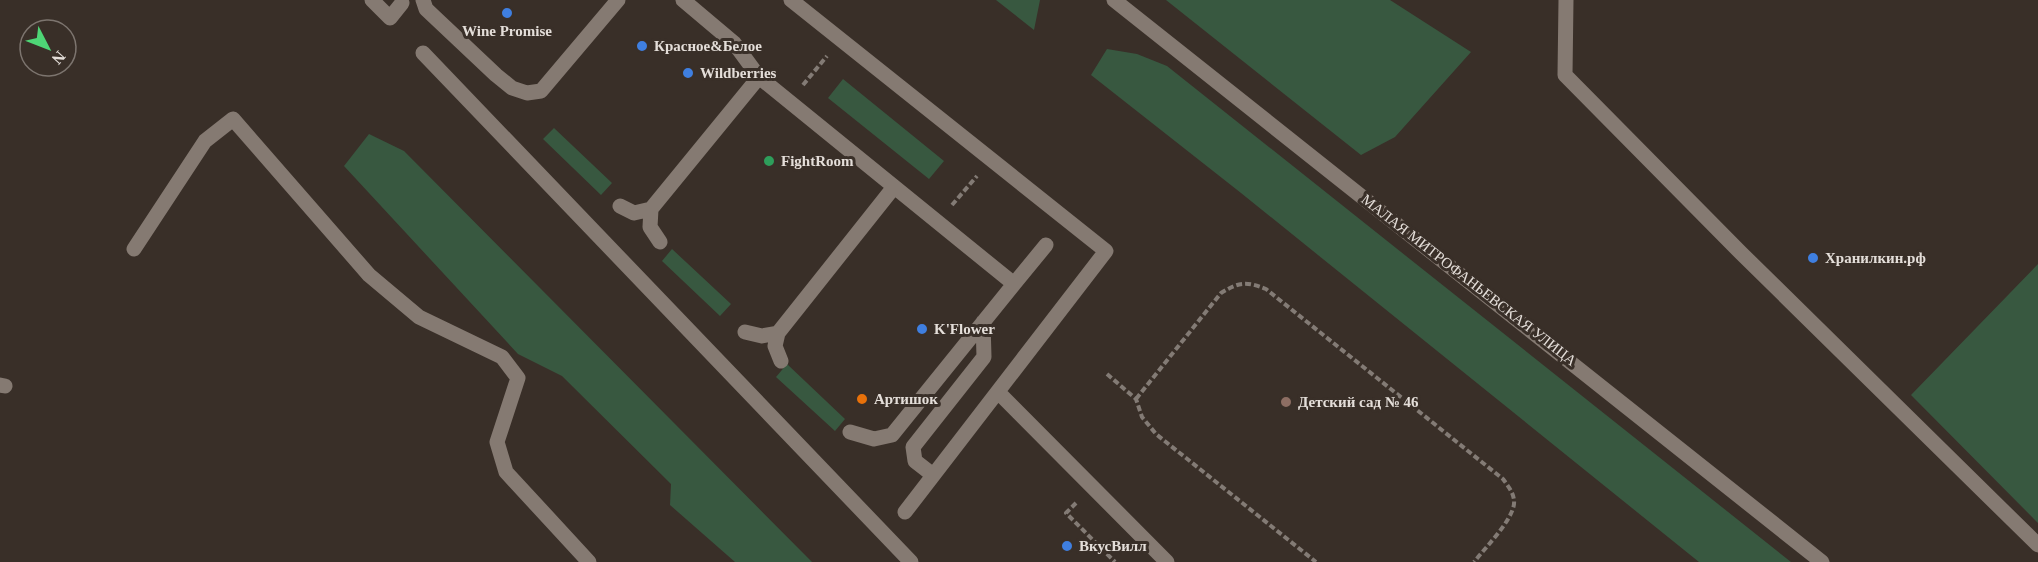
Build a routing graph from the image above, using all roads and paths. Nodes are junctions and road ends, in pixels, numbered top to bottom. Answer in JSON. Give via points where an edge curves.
{"nodes":[{"id":1,"x":372,"y":0,"type":"edge"},
{"id":2,"x":423,"y":0,"type":"edge"},
{"id":3,"x":618,"y":0,"type":"edge"},
{"id":4,"x":683,"y":0,"type":"edge"},
{"id":5,"x":791,"y":0,"type":"edge"},
{"id":6,"x":1114,"y":0,"type":"edge"},
{"id":7,"x":1566,"y":0,"type":"edge"},
{"id":8,"x":402,"y":3,"type":"dead end"},
{"id":9,"x":831,"y":52,"type":"dead end"},
{"id":10,"x":423,"y":53,"type":"dead end"},
{"id":11,"x":759,"y":77,"type":"junction"},
{"id":12,"x":789,"y":102,"type":"junction"},
{"id":13,"x":981,"y":171,"type":"dead end"},
{"id":14,"x":894,"y":187,"type":"junction"},
{"id":15,"x":620,"y":206,"type":"dead end"},
{"id":16,"x":651,"y":209,"type":"junction"},
{"id":17,"x":938,"y":223,"type":"junction"},
{"id":18,"x":660,"y":242,"type":"dead end"},
{"id":19,"x":1046,"y":245,"type":"dead end"},
{"id":20,"x":134,"y":249,"type":"dead end"},
{"id":21,"x":1014,"y":284,"type":"junction"},
{"id":22,"x":983,"y":322,"type":"junction"},
{"id":23,"x":745,"y":332,"type":"dead end"},
{"id":24,"x":778,"y":333,"type":"junction"},
{"id":25,"x":781,"y":361,"type":"dead end"},
{"id":26,"x":1107,"y":374,"type":"dead end"},
{"id":27,"x":998,"y":392,"type":"junction"},
{"id":28,"x":1136,"y":399,"type":"junction"},
{"id":29,"x":850,"y":432,"type":"dead end"},
{"id":30,"x":933,"y":475,"type":"junction"},
{"id":31,"x":1093,"y":486,"type":"junction"},
{"id":32,"x":905,"y":512,"type":"dead end"},
{"id":33,"x":2038,"y":544,"type":"edge"},
{"id":34,"x":589,"y":562,"type":"edge"},
{"id":35,"x":911,"y":562,"type":"edge"},
{"id":36,"x":1115,"y":562,"type":"edge"},
{"id":37,"x":1167,"y":562,"type":"edge"},
{"id":38,"x":1316,"y":562,"type":"edge"},
{"id":39,"x":1474,"y":562,"type":"edge"},
{"id":40,"x":1822,"y":562,"type":"edge"}],
"edges":[{"from":1,"to":8,"type":"street","via":[[390,18]]},
{"from":2,"to":3,"type":"street","via":[[426,9],[496,75],[512,88],[527,93],[541,91]]},
{"from":4,"to":11,"type":"street","via":[[734,43]]},
{"from":5,"to":27,"type":"street","via":[[1106,251]]},
{"from":6,"to":40,"type":"street","name":"МАЛАЯ МИТРОФАНЬЕВСКАЯ УЛИЦА"},
{"from":7,"to":33,"type":"street","via":[[1565,75]]},
{"from":9,"to":12,"type":"path"},
{"from":10,"to":35,"type":"street"},
{"from":11,"to":12,"type":"street"},
{"from":11,"to":16,"type":"street"},
{"from":12,"to":14,"type":"street"},
{"from":13,"to":17,"type":"path"},
{"from":14,"to":17,"type":"street"},
{"from":14,"to":24,"type":"street"},
{"from":15,"to":16,"type":"street","via":[[634,213]]},
{"from":16,"to":18,"type":"street","via":[[650,227]]},
{"from":17,"to":21,"type":"street"},
{"from":19,"to":21,"type":"street"},
{"from":20,"to":34,"type":"street","via":[[205,141],[233,119],[369,275],[419,317],[502,357],[518,378],[497,442],[506,472]]},
{"from":21,"to":22,"type":"street"},
{"from":22,"to":29,"type":"street","via":[[892,435],[874,439]]},
{"from":22,"to":30,"type":"street","via":[[984,357],[913,447],[915,461]]},
{"from":23,"to":24,"type":"street","via":[[762,336]]},
{"from":24,"to":25,"type":"street","via":[[775,346]]},
{"from":26,"to":28,"type":"path"},
{"from":27,"to":30,"type":"street"},
{"from":27,"to":31,"type":"street"},
{"from":28,"to":38,"type":"path","via":[[1142,417],[1156,434]]},
{"from":28,"to":39,"type":"path","via":[[1221,293],[1236,284],[1251,283],[1266,289],[1503,479],[1514,504],[1508,518]]},
{"from":30,"to":32,"type":"street"},
{"from":31,"to":36,"type":"path","via":[[1066,513]]},
{"from":31,"to":37,"type":"street"}]}
